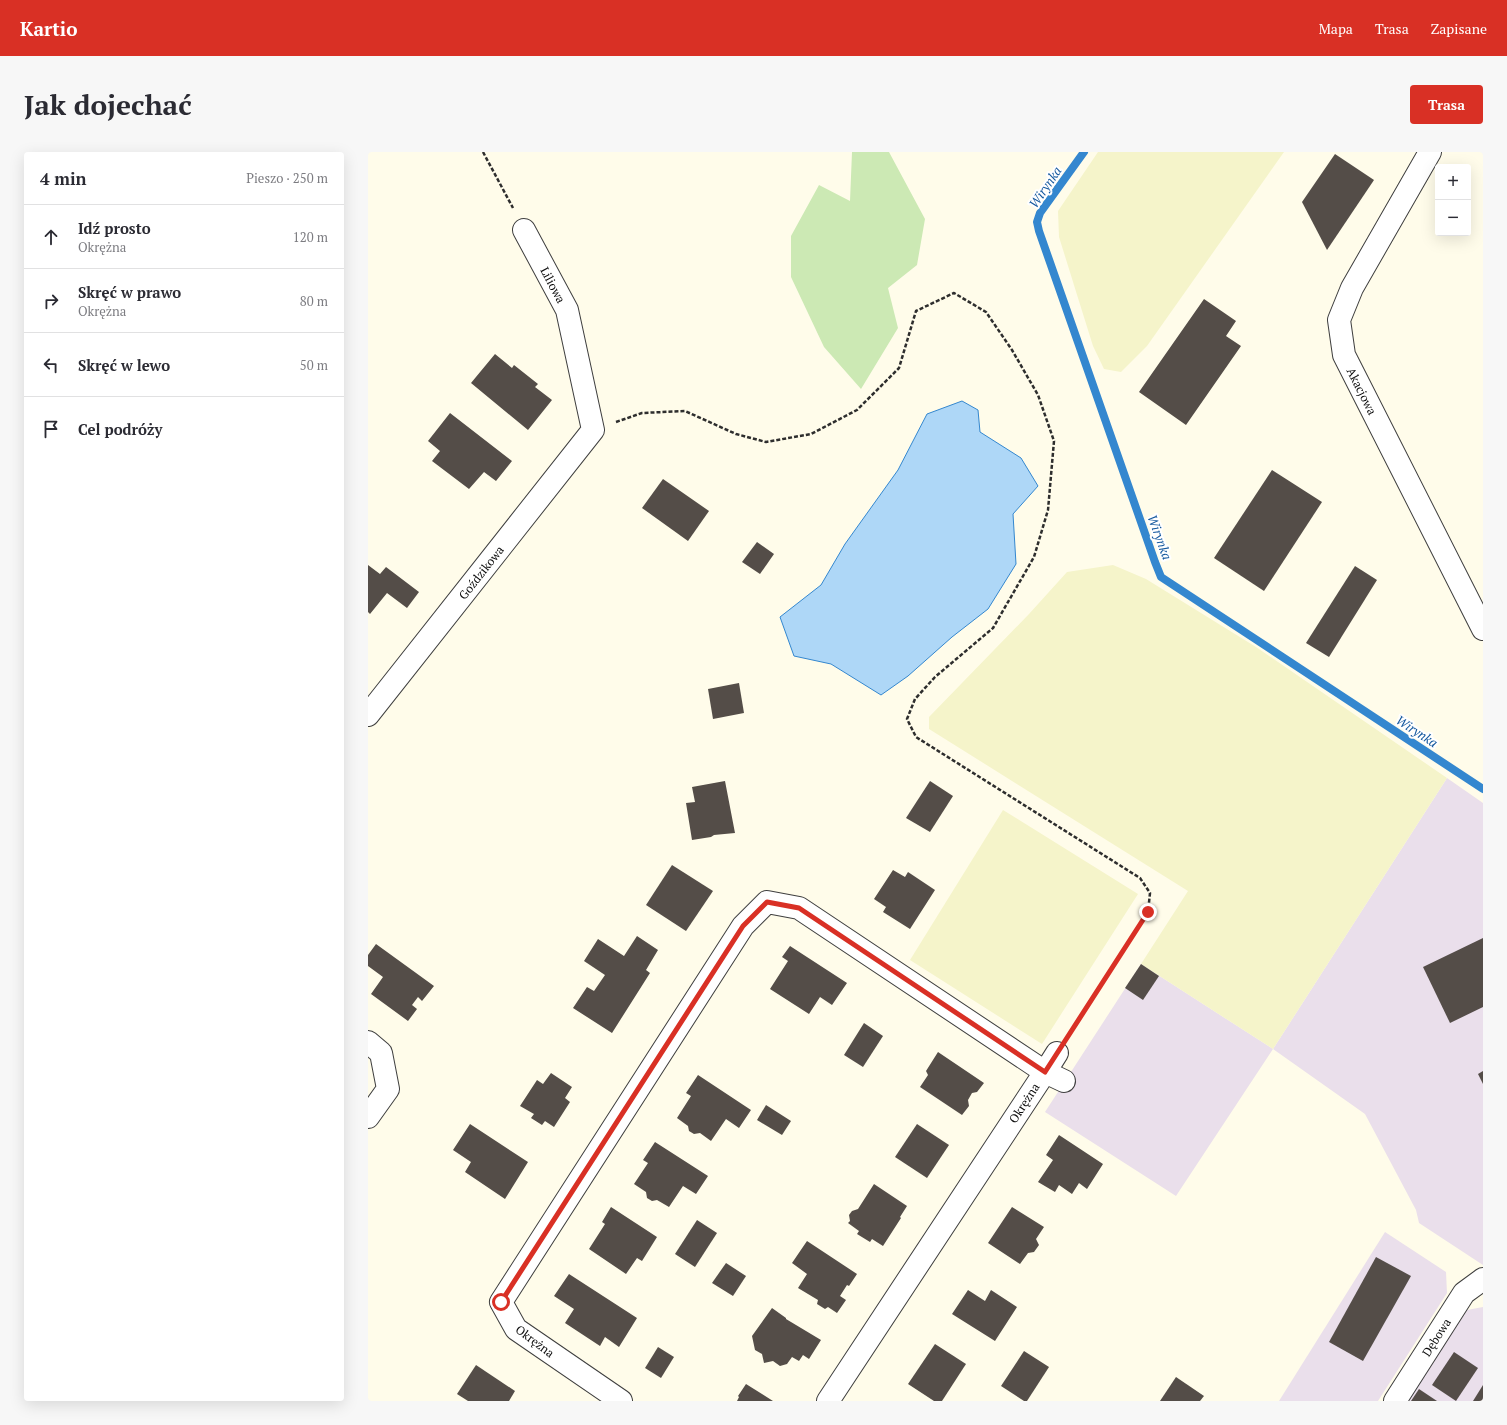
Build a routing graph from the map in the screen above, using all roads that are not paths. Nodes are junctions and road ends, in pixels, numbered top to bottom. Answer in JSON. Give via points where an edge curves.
{"nodes":[{"id":1,"x":1430,"y":152,"type":"edge"},
{"id":2,"x":524,"y":230,"type":"road end"},
{"id":3,"x":592,"y":430,"type":"joint"},
{"id":4,"x":1483,"y":629,"type":"edge"},
{"id":5,"x":368,"y":715,"type":"edge"},
{"id":6,"x":368,"y":1042,"type":"edge"},
{"id":7,"x":1057,"y":1053,"type":"road end"},
{"id":8,"x":1045,"y":1072,"type":"junction"},
{"id":9,"x":1064,"y":1081,"type":"dead end"},
{"id":10,"x":368,"y":1117,"type":"edge"},
{"id":11,"x":1483,"y":1279,"type":"edge"},
{"id":12,"x":621,"y":1401,"type":"edge"},
{"id":13,"x":828,"y":1401,"type":"edge"},
{"id":14,"x":1395,"y":1401,"type":"edge"}],
"edges":[{"from":1,"to":4,"type":"street","name":"Akacjowa","via":[[1352,288],[1339,320],[1344,355]]},
{"from":2,"to":3,"type":"street","name":"Liliowa","via":[[567,310]]},
{"from":3,"to":5,"type":"street","name":"Goździkowa"},
{"from":6,"to":10,"type":"street","via":[[381,1053],[388,1089]]},
{"from":7,"to":8,"type":"street"},
{"from":8,"to":9,"type":"street"},
{"from":8,"to":12,"type":"street","name":"Okrężna","via":[[799,908],[767,902],[743,926],[501,1302],[516,1330]]},
{"from":8,"to":13,"type":"street","name":"Okrężna"},
{"from":11,"to":14,"type":"street","name":"Dębowa","via":[[1464,1293]]}]}
